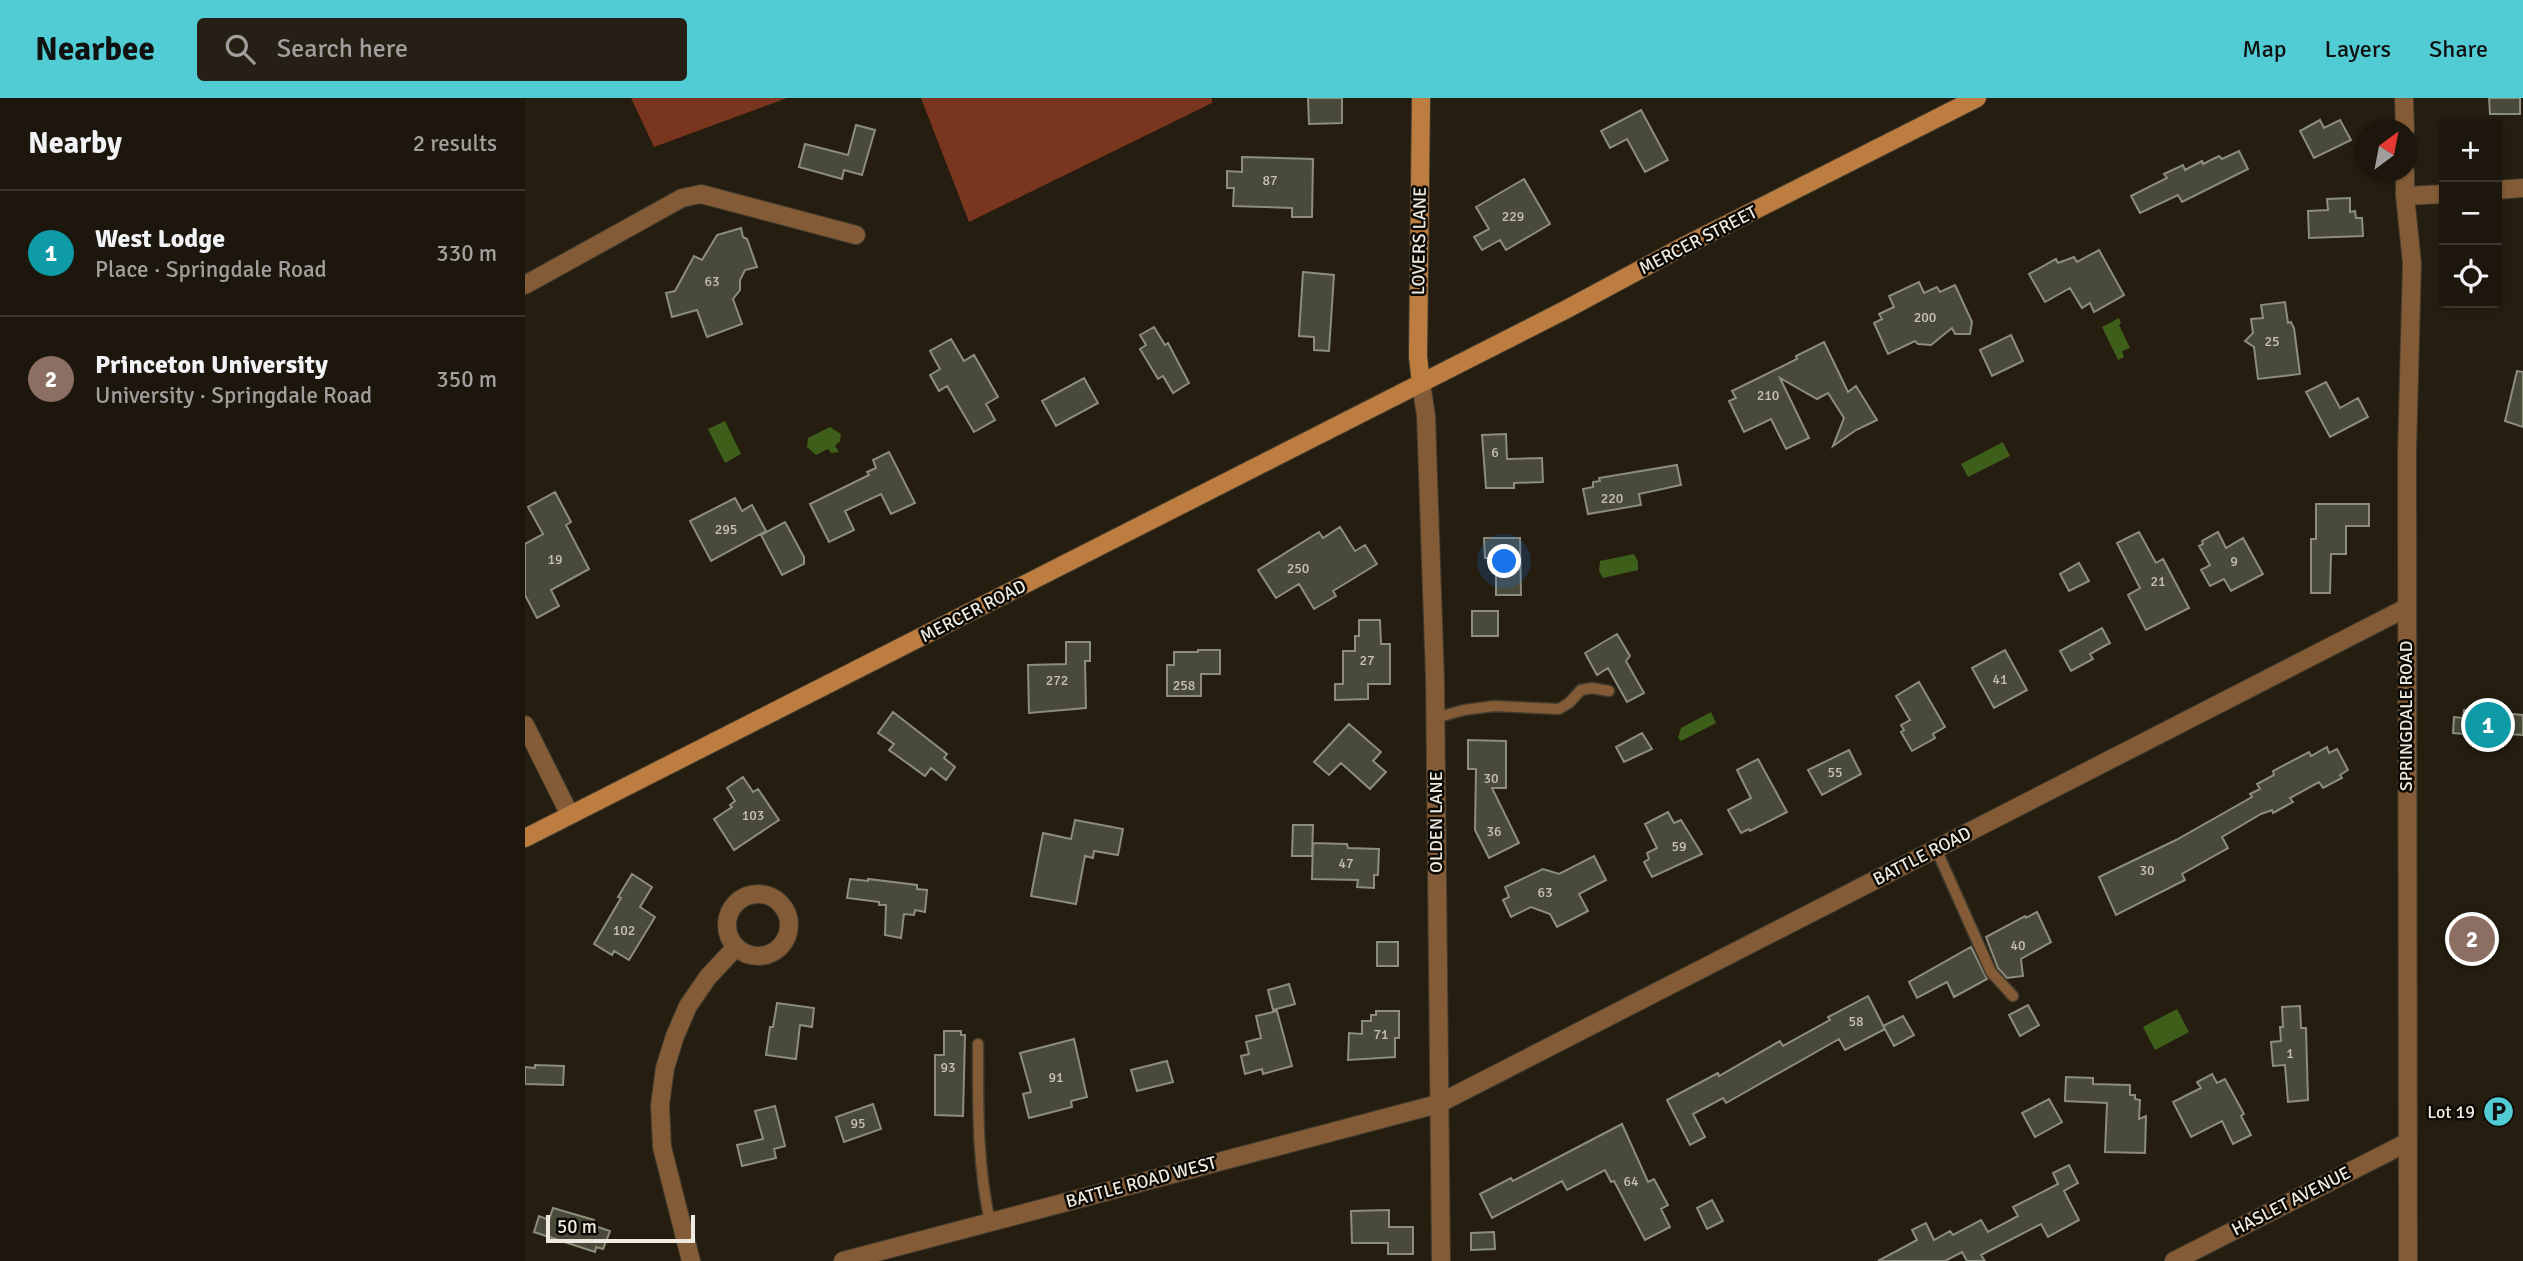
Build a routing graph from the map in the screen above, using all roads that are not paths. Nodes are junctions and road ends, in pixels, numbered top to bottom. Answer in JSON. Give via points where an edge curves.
{"nodes":[{"id":1,"x":1421,"y":98,"type":"edge"},
{"id":2,"x":1977,"y":98,"type":"edge"},
{"id":3,"x":2404,"y":98,"type":"edge"},
{"id":4,"x":2405,"y":119,"type":"edge"},
{"id":5,"x":2405,"y":182,"type":"edge"},
{"id":6,"x":2523,"y":188,"type":"edge"},
{"id":7,"x":2502,"y":190,"type":"edge"},
{"id":8,"x":2439,"y":194,"type":"edge"},
{"id":9,"x":2405,"y":196,"type":"junction"},
{"id":10,"x":856,"y":235,"type":"dead end"},
{"id":11,"x":525,"y":285,"type":"edge"},
{"id":12,"x":1421,"y":383,"type":"junction"},
{"id":13,"x":2406,"y":608,"type":"junction"},
{"id":14,"x":1609,"y":691,"type":"dead end"},
{"id":15,"x":1435,"y":718,"type":"junction"},
{"id":16,"x":525,"y":725,"type":"edge"},
{"id":17,"x":570,"y":815,"type":"junction"},
{"id":18,"x":525,"y":838,"type":"edge"},
{"id":19,"x":1936,"y":849,"type":"junction"},
{"id":20,"x":736,"y":947,"type":"dead end"},
{"id":21,"x":2014,"y":996,"type":"dead end"},
{"id":22,"x":978,"y":1044,"type":"dead end"},
{"id":23,"x":1438,"y":1104,"type":"junction"},
{"id":24,"x":2408,"y":1142,"type":"junction"},
{"id":25,"x":991,"y":1222,"type":"junction"},
{"id":26,"x":691,"y":1261,"type":"edge"},
{"id":27,"x":843,"y":1261,"type":"edge"},
{"id":28,"x":1441,"y":1261,"type":"edge"},
{"id":29,"x":2174,"y":1261,"type":"edge"},
{"id":30,"x":2408,"y":1261,"type":"edge"}],
"edges":[{"from":1,"to":12,"type":"main road","name":"LOVERS LANE"},
{"from":2,"to":12,"type":"main road","name":"MERCER STREET"},
{"from":3,"to":4,"type":"street"},
{"from":5,"to":9,"type":"street","name":"SPRINGDALE ROAD"},
{"from":6,"to":7,"type":"street"},
{"from":8,"to":9,"type":"street"},
{"from":9,"to":13,"type":"street","name":"SPRINGDALE ROAD","via":[[2412,262]]},
{"from":10,"to":11,"type":"street","via":[[701,194],[682,198]]},
{"from":12,"to":15,"type":"street","name":"OLDEN LANE","via":[[1426,416]]},
{"from":12,"to":17,"type":"main road","name":"MERCER ROAD"},
{"from":13,"to":19,"type":"street","name":"BATTLE ROAD"},
{"from":13,"to":24,"type":"street","name":"SPRINGDALE ROAD"},
{"from":14,"to":15,"type":"lane","via":[[1581,690],[1559,709],[1494,705]]},
{"from":15,"to":23,"type":"street","name":"OLDEN LANE"},
{"from":16,"to":17,"type":"street"},
{"from":17,"to":18,"type":"main road","name":"MERCER ROAD"},
{"from":19,"to":21,"type":"lane","via":[[1991,972]]},
{"from":19,"to":23,"type":"street","name":"BATTLE ROAD"},
{"from":20,"to":26,"type":"street","via":[[688,1006],[665,1068],[661,1147]]},
{"from":22,"to":25,"type":"lane","via":[[978,1141]]},
{"from":23,"to":25,"type":"street","name":"BATTLE ROAD WEST"},
{"from":23,"to":28,"type":"street","name":"OLDEN LANE"},
{"from":24,"to":29,"type":"street","name":"HASLET AVENUE"},
{"from":24,"to":30,"type":"street","name":"SPRINGDALE ROAD"},
{"from":25,"to":27,"type":"street","name":"BATTLE ROAD WEST"}]}
